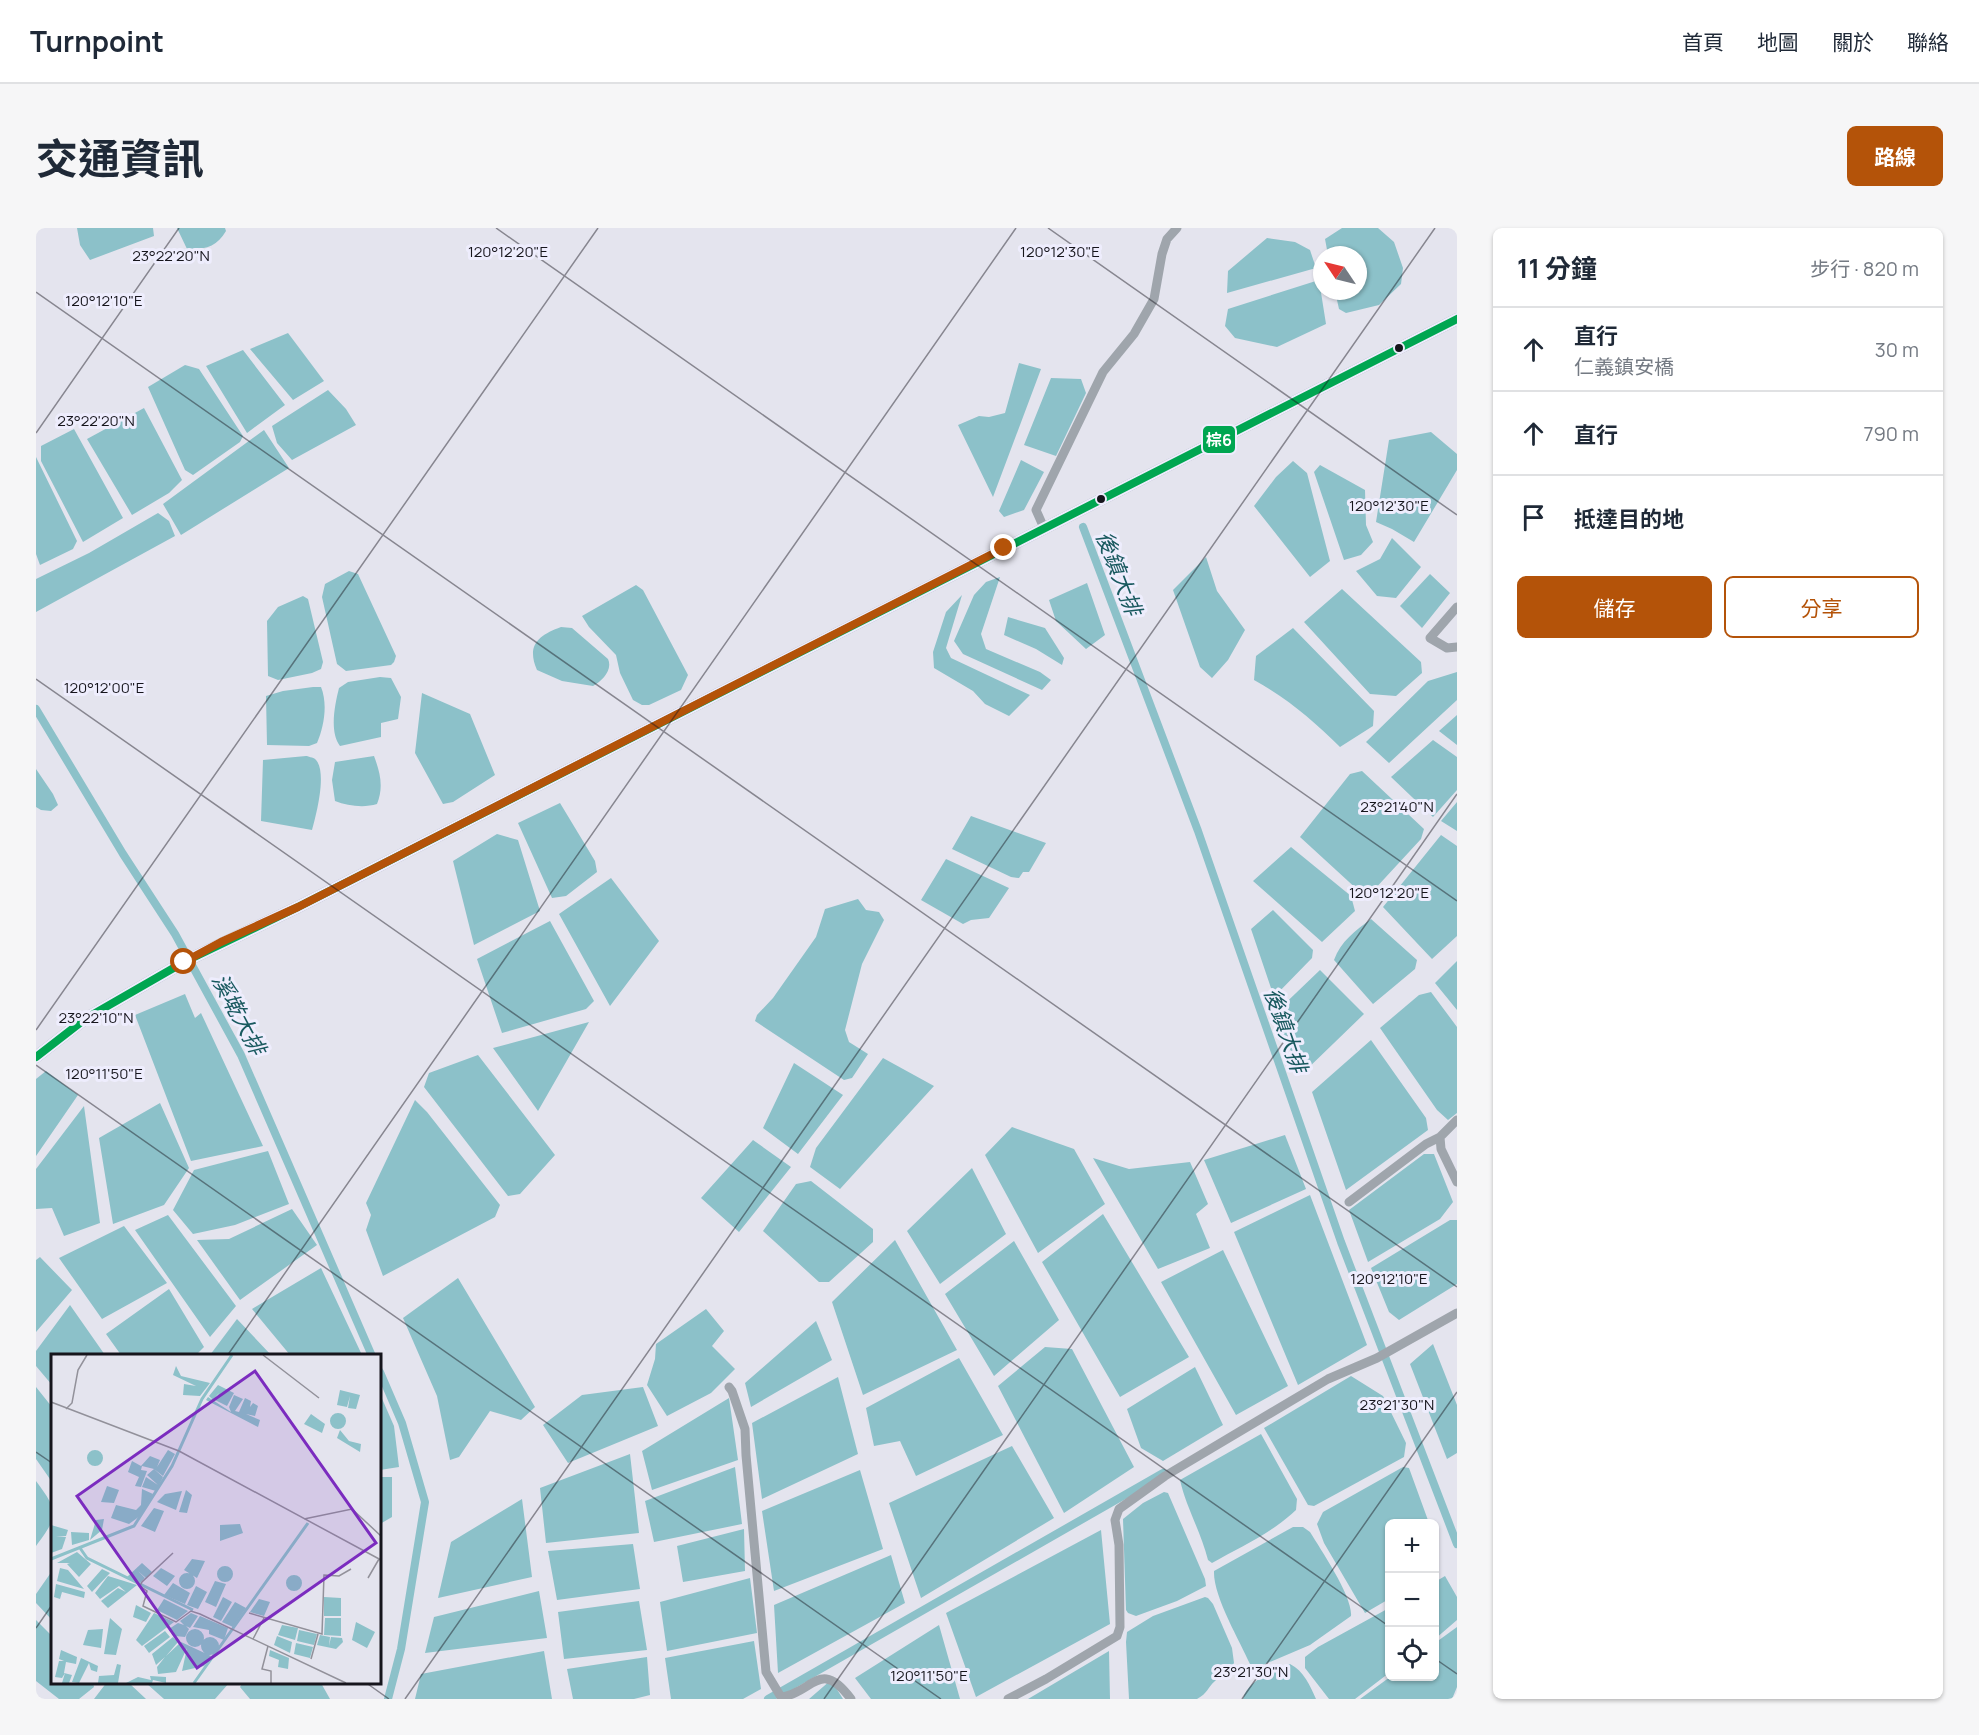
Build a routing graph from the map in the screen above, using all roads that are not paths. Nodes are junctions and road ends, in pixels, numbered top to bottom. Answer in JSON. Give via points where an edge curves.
{"nodes":[{"id":1,"x":1177,"y":228,"type":"edge"},
{"id":2,"x":1457,"y":319,"type":"edge"},
{"id":3,"x":1044,"y":528,"type":"junction"},
{"id":4,"x":1457,"y":607,"type":"edge"},
{"id":5,"x":1457,"y":647,"type":"edge"},
{"id":6,"x":36,"y":1057,"type":"edge"},
{"id":7,"x":1457,"y":1120,"type":"edge"},
{"id":8,"x":1440,"y":1137,"type":"junction"},
{"id":9,"x":1457,"y":1182,"type":"edge"},
{"id":10,"x":1349,"y":1202,"type":"dead end"},
{"id":11,"x":1457,"y":1313,"type":"edge"},
{"id":12,"x":729,"y":1387,"type":"dead end"},
{"id":13,"x":851,"y":1699,"type":"edge"},
{"id":14,"x":1008,"y":1699,"type":"edge"}],
"edges":[{"from":1,"to":3,"type":"street","via":[[1167,239],[1162,254],[1154,298],[1134,334],[1104,372],[1036,510]]},
{"from":2,"to":3,"type":"main road"},
{"from":3,"to":6,"type":"main road","via":[[188,960],[85,1019]]},
{"from":4,"to":5,"type":"street","via":[[1430,638],[1447,648]]},
{"from":7,"to":8,"type":"street"},
{"from":8,"to":9,"type":"street","via":[[1441,1149]]},
{"from":8,"to":10,"type":"street"},
{"from":11,"to":14,"type":"street","via":[[1377,1358],[1328,1379],[1127,1502],[1115,1520],[1119,1545],[1117,1636]]},
{"from":12,"to":13,"type":"street","via":[[745,1429],[766,1672],[778,1693],[789,1696],[822,1679],[836,1682]]}]}
